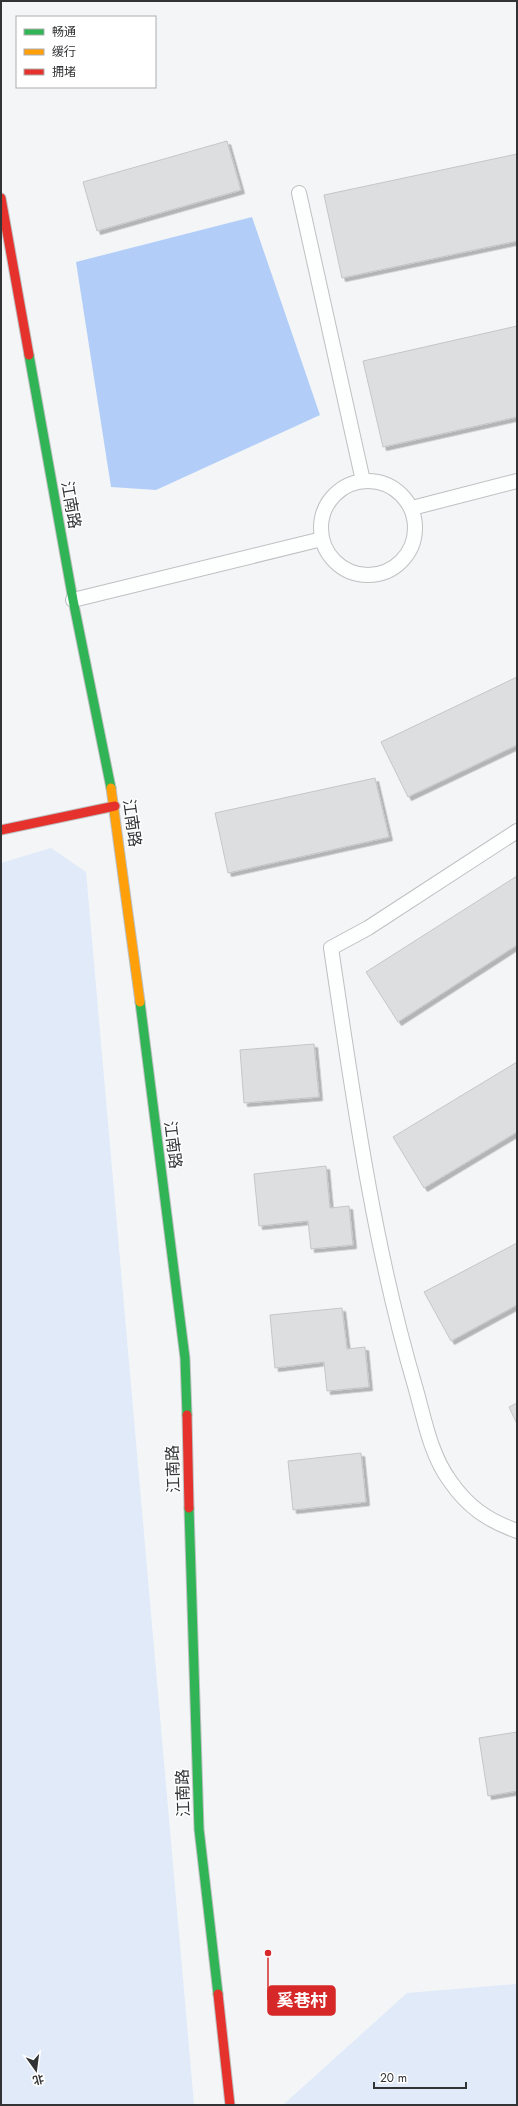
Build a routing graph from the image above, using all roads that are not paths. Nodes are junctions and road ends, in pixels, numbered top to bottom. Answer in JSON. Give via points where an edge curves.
{"nodes":[{"id":1,"x":299,"y":193,"type":"dead end"},
{"id":2,"x":1,"y":198,"type":"edge"},
{"id":3,"x":363,"y":481,"type":"junction"},
{"id":4,"x":517,"y":482,"type":"edge"},
{"id":5,"x":412,"y":508,"type":"junction"},
{"id":6,"x":322,"y":539,"type":"junction"},
{"id":7,"x":73,"y":600,"type":"junction"},
{"id":8,"x":115,"y":806,"type":"junction"},
{"id":9,"x":1,"y":830,"type":"edge"},
{"id":10,"x":517,"y":831,"type":"edge"},
{"id":11,"x":517,"y":1531,"type":"edge"},
{"id":12,"x":230,"y":2105,"type":"edge"}],
"edges":[{"from":1,"to":3,"type":"lane"},
{"from":2,"to":7,"type":"main road","name":"江南路"},
{"from":3,"to":5,"type":"lane","via":[[378,481],[392,486],[404,496]]},
{"from":3,"to":6,"type":"lane","via":[[348,485],[335,494],[325,507],[321,523]]},
{"from":4,"to":5,"type":"lane"},
{"from":5,"to":6,"type":"lane","via":[[416,525],[414,543],[406,558],[392,569],[375,575],[358,574],[342,567],[329,554]]},
{"from":6,"to":7,"type":"lane"},
{"from":7,"to":8,"type":"main road","name":"江南路"},
{"from":8,"to":9,"type":"main road"},
{"from":8,"to":12,"type":"main road","name":"江南路","via":[[185,1358],[199,1829]]},
{"from":10,"to":11,"type":"lane","via":[[368,928],[331,948],[381,1250],[409,1367],[434,1451],[449,1480],[469,1505],[494,1522]]}]}
